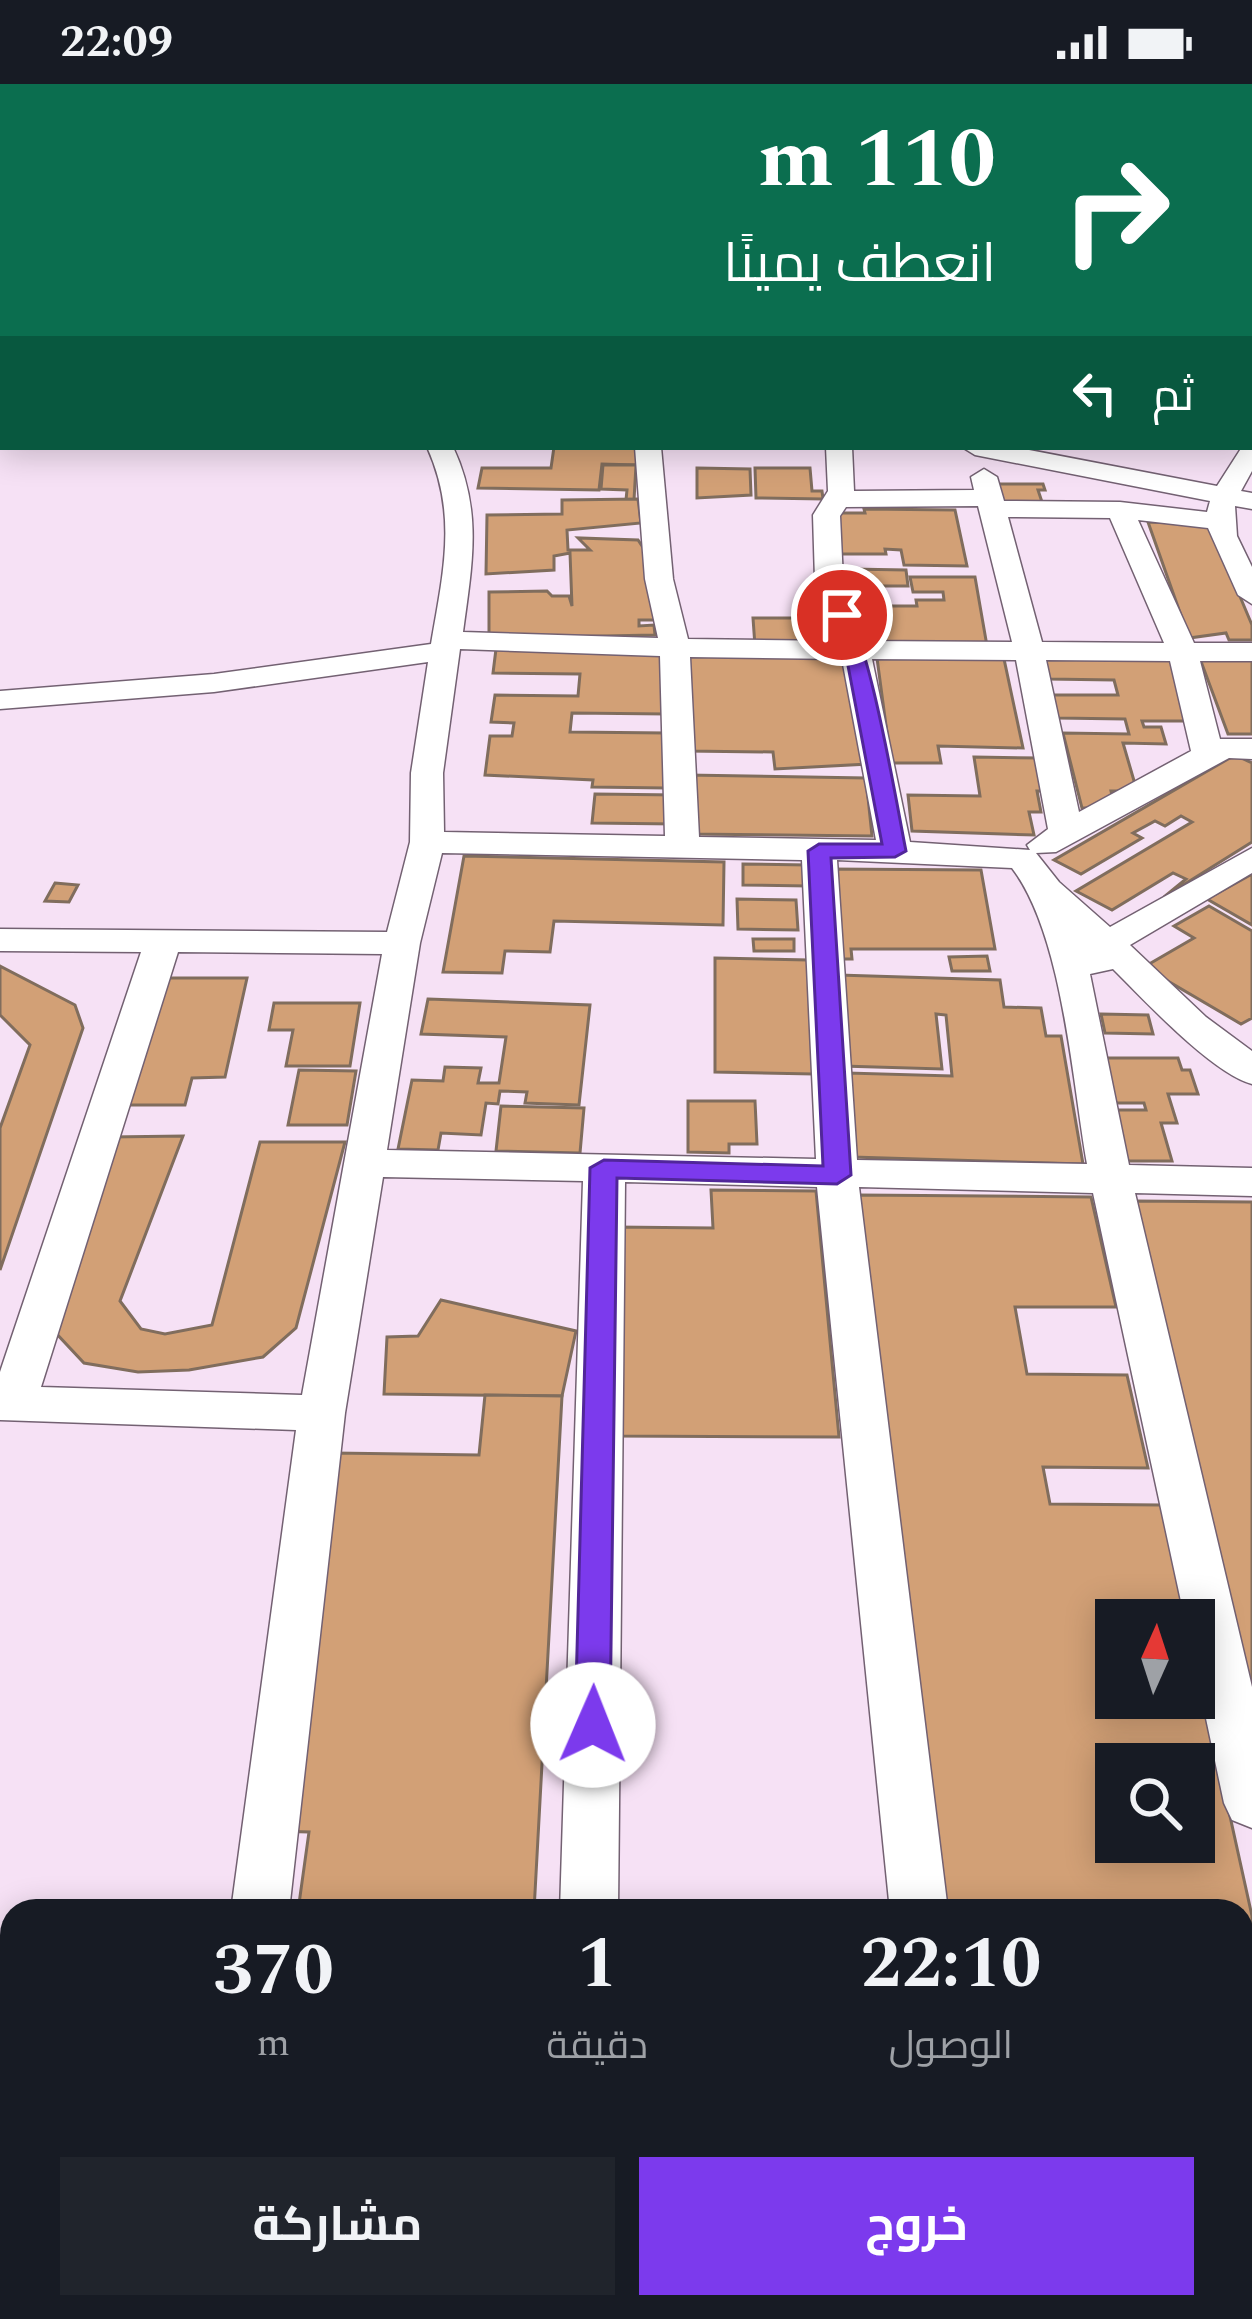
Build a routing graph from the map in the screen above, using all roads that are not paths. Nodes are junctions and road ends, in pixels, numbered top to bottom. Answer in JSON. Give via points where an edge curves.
{"nodes":[{"id":1,"x":648,"y":450,"type":"edge"},
{"id":2,"x":839,"y":450,"type":"edge"},
{"id":3,"x":987,"y":450,"type":"edge"},
{"id":4,"x":1252,"y":451,"type":"edge"},
{"id":5,"x":456,"y":455,"type":"edge"},
{"id":6,"x":990,"y":495,"type":"junction"},
{"id":7,"x":842,"y":499,"type":"junction"},
{"id":8,"x":1252,"y":501,"type":"edge"},
{"id":9,"x":1218,"y":508,"type":"junction"},
{"id":10,"x":1120,"y":510,"type":"junction"},
{"id":11,"x":1252,"y":595,"type":"edge"},
{"id":12,"x":674,"y":645,"type":"junction"},
{"id":13,"x":446,"y":646,"type":"junction"},
{"id":14,"x":1029,"y":648,"type":"junction"},
{"id":15,"x":855,"y":650,"type":"junction"},
{"id":16,"x":1183,"y":651,"type":"junction"},
{"id":17,"x":1252,"y":652,"type":"edge"},
{"id":18,"x":0,"y":700,"type":"edge"},
{"id":19,"x":1252,"y":749,"type":"edge"},
{"id":20,"x":1208,"y":755,"type":"junction"},
{"id":21,"x":1066,"y":833,"type":"junction"},
{"id":22,"x":428,"y":842,"type":"junction"},
{"id":23,"x":682,"y":847,"type":"junction"},
{"id":24,"x":819,"y":851,"type":"junction"},
{"id":25,"x":895,"y":851,"type":"junction"},
{"id":26,"x":1252,"y":858,"type":"edge"},
{"id":27,"x":1032,"y":871,"type":"junction"},
{"id":28,"x":0,"y":940,"type":"edge"},
{"id":29,"x":163,"y":942,"type":"junction"},
{"id":30,"x":1110,"y":942,"type":"junction"},
{"id":31,"x":402,"y":943,"type":"junction"},
{"id":32,"x":1076,"y":1004,"type":"junction"},
{"id":33,"x":1246,"y":1060,"type":"edge"},
{"id":34,"x":364,"y":1163,"type":"junction"},
{"id":35,"x":604,"y":1168,"type":"junction"},
{"id":36,"x":837,"y":1175,"type":"junction"},
{"id":37,"x":1112,"y":1181,"type":"junction"},
{"id":38,"x":1252,"y":1182,"type":"edge"},
{"id":39,"x":7,"y":1402,"type":"edge"},
{"id":40,"x":322,"y":1413,"type":"junction"},
{"id":41,"x":1252,"y":1803,"type":"edge"},
{"id":42,"x":261,"y":1899,"type":"edge"},
{"id":43,"x":589,"y":1899,"type":"edge"},
{"id":44,"x":918,"y":1899,"type":"edge"}],
"edges":[{"from":1,"to":12,"type":"street","via":[[659,579]]},
{"from":2,"to":7,"type":"street"},
{"from":3,"to":9,"type":"street"},
{"from":4,"to":9,"type":"street"},
{"from":5,"to":13,"type":"street","via":[[461,510]]},
{"from":6,"to":7,"type":"street"},
{"from":6,"to":10,"type":"street"},
{"from":6,"to":14,"type":"street"},
{"from":7,"to":15,"type":"street","via":[[826,515],[829,580]]},
{"from":8,"to":9,"type":"street"},
{"from":9,"to":10,"type":"street"},
{"from":9,"to":11,"type":"street"},
{"from":10,"to":16,"type":"street"},
{"from":12,"to":13,"type":"street"},
{"from":12,"to":15,"type":"street"},
{"from":12,"to":23,"type":"street"},
{"from":13,"to":18,"type":"street","via":[[193,685]]},
{"from":13,"to":22,"type":"street","via":[[427,773]]},
{"from":14,"to":15,"type":"street"},
{"from":14,"to":16,"type":"street"},
{"from":14,"to":21,"type":"street"},
{"from":15,"to":25,"type":"street"},
{"from":16,"to":17,"type":"street"},
{"from":16,"to":20,"type":"street"},
{"from":19,"to":20,"type":"street"},
{"from":20,"to":21,"type":"street"},
{"from":21,"to":27,"type":"street"},
{"from":22,"to":23,"type":"street"},
{"from":22,"to":31,"type":"street"},
{"from":23,"to":24,"type":"street"},
{"from":24,"to":25,"type":"street"},
{"from":24,"to":36,"type":"street"},
{"from":25,"to":27,"type":"street"},
{"from":26,"to":30,"type":"street"},
{"from":27,"to":30,"type":"street"},
{"from":27,"to":32,"type":"street","via":[[1065,938]]},
{"from":28,"to":29,"type":"street"},
{"from":29,"to":31,"type":"street"},
{"from":29,"to":39,"type":"street"},
{"from":30,"to":32,"type":"street"},
{"from":30,"to":33,"type":"street","via":[[1197,1029]]},
{"from":31,"to":34,"type":"street"},
{"from":32,"to":37,"type":"street"},
{"from":34,"to":35,"type":"street"},
{"from":34,"to":40,"type":"street"},
{"from":35,"to":36,"type":"street"},
{"from":35,"to":43,"type":"street"},
{"from":36,"to":37,"type":"street"},
{"from":36,"to":44,"type":"street"},
{"from":37,"to":38,"type":"street"},
{"from":37,"to":41,"type":"street"},
{"from":39,"to":40,"type":"street"},
{"from":40,"to":42,"type":"street"}]}
